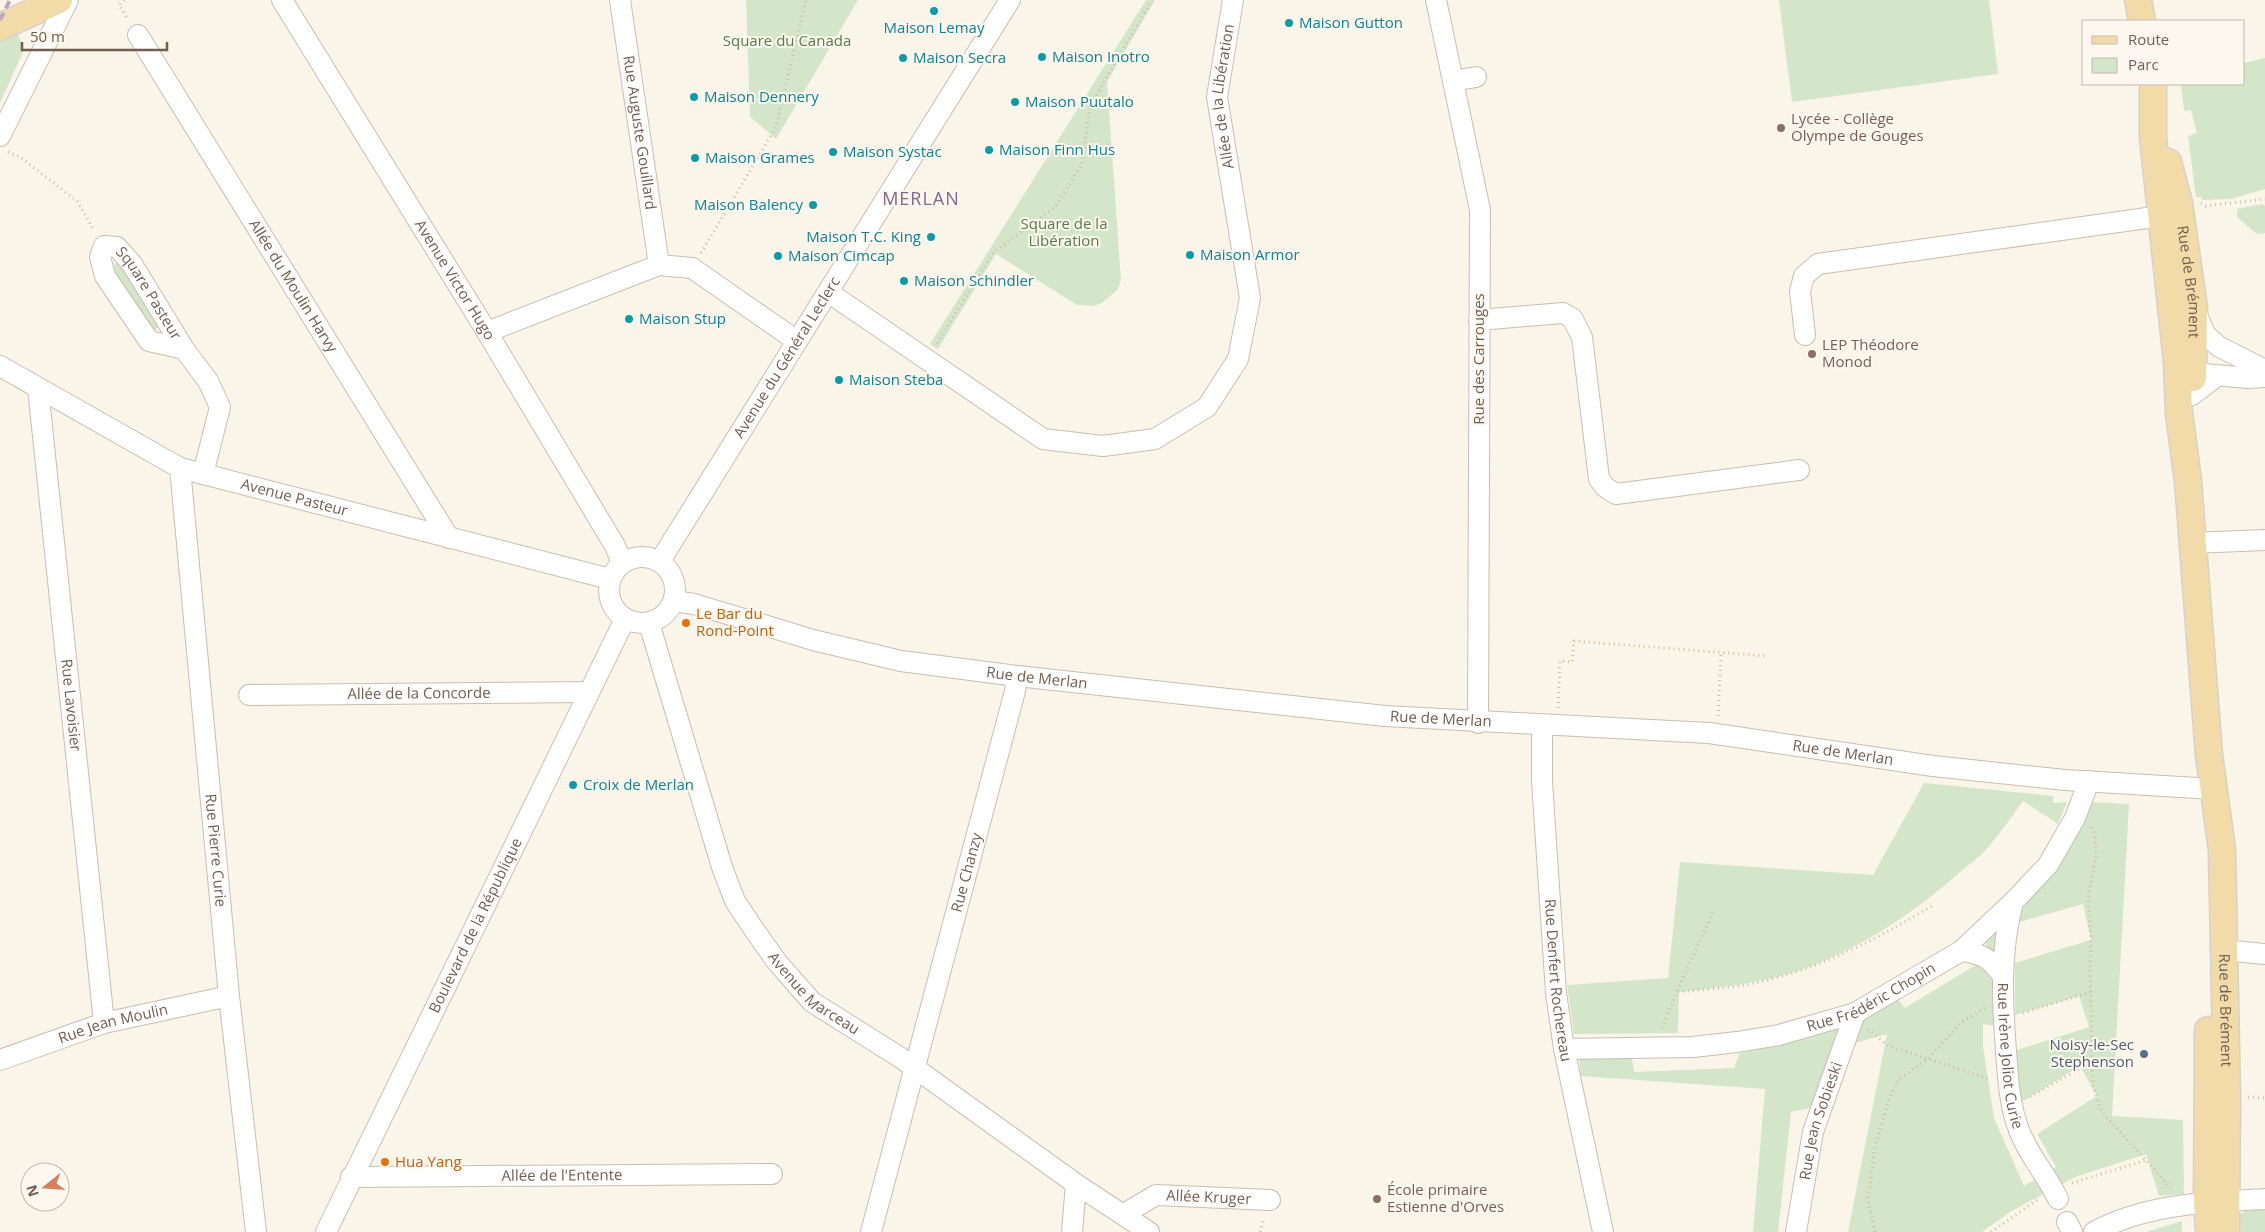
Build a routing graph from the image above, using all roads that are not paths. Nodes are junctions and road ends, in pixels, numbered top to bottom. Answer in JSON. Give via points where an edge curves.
{"nodes":[{"id":1,"x":59,"y":0,"type":"edge"},
{"id":2,"x":68,"y":0,"type":"edge"},
{"id":3,"x":282,"y":0,"type":"edge"},
{"id":4,"x":620,"y":0,"type":"edge"},
{"id":5,"x":1010,"y":0,"type":"edge"},
{"id":6,"x":1234,"y":0,"type":"edge"},
{"id":7,"x":1436,"y":0,"type":"edge"},
{"id":8,"x":2138,"y":0,"type":"edge"},
{"id":9,"x":2142,"y":20,"type":"edge"},
{"id":10,"x":0,"y":27,"type":"edge"},
{"id":11,"x":138,"y":35,"type":"dead end"},
{"id":12,"x":1476,"y":77,"type":"dead end"},
{"id":13,"x":1453,"y":81,"type":"junction"},
{"id":14,"x":2153,"y":85,"type":"edge"},
{"id":15,"x":0,"y":136,"type":"edge"},
{"id":16,"x":2160,"y":211,"type":"junction"},
{"id":17,"x":659,"y":265,"type":"junction"},
{"id":18,"x":828,"y":292,"type":"junction"},
{"id":19,"x":1479,"y":320,"type":"junction"},
{"id":20,"x":487,"y":332,"type":"junction"},
{"id":21,"x":1805,"y":336,"type":"dead end"},
{"id":22,"x":797,"y":341,"type":"junction"},
{"id":23,"x":184,"y":349,"type":"junction"},
{"id":24,"x":0,"y":366,"type":"edge"},
{"id":25,"x":2196,"y":366,"type":"junction"},
{"id":26,"x":2265,"y":370,"type":"edge"},
{"id":27,"x":2265,"y":378,"type":"edge"},
{"id":28,"x":38,"y":388,"type":"junction"},
{"id":29,"x":180,"y":468,"type":"junction"},
{"id":30,"x":1799,"y":470,"type":"dead end"},
{"id":31,"x":203,"y":474,"type":"junction"},
{"id":32,"x":2188,"y":481,"type":"junction"},
{"id":33,"x":449,"y":538,"type":"junction"},
{"id":34,"x":2265,"y":540,"type":"edge"},
{"id":35,"x":2192,"y":543,"type":"junction"},
{"id":36,"x":660,"y":561,"type":"junction"},
{"id":37,"x":622,"y":563,"type":"junction"},
{"id":38,"x":610,"y":579,"type":"junction"},
{"id":39,"x":674,"y":601,"type":"junction"},
{"id":40,"x":625,"y":619,"type":"junction"},
{"id":41,"x":649,"y":623,"type":"junction"},
{"id":42,"x":1016,"y":676,"type":"junction"},
{"id":43,"x":589,"y":692,"type":"junction"},
{"id":44,"x":249,"y":695,"type":"dead end"},
{"id":45,"x":1478,"y":723,"type":"junction"},
{"id":46,"x":1551,"y":725,"type":"junction"},
{"id":47,"x":2213,"y":789,"type":"junction"},
{"id":48,"x":2086,"y":790,"type":"junction"},
{"id":49,"x":2013,"y":902,"type":"junction"},
{"id":50,"x":1961,"y":951,"type":"junction"},
{"id":51,"x":2265,"y":954,"type":"edge"},
{"id":52,"x":2216,"y":958,"type":"junction"},
{"id":53,"x":2002,"y":975,"type":"junction"},
{"id":54,"x":229,"y":996,"type":"junction"},
{"id":55,"x":1856,"y":1013,"type":"junction"},
{"id":56,"x":104,"y":1023,"type":"junction"},
{"id":57,"x":1564,"y":1049,"type":"junction"},
{"id":58,"x":0,"y":1060,"type":"edge"},
{"id":59,"x":915,"y":1068,"type":"junction"},
{"id":60,"x":772,"y":1174,"type":"dead end"},
{"id":61,"x":351,"y":1177,"type":"junction"},
{"id":62,"x":1076,"y":1184,"type":"junction"},
{"id":63,"x":2058,"y":1199,"type":"dead end"},
{"id":64,"x":2265,"y":1199,"type":"edge"},
{"id":65,"x":1270,"y":1200,"type":"dead end"},
{"id":66,"x":2206,"y":1203,"type":"junction"},
{"id":67,"x":1124,"y":1214,"type":"junction"},
{"id":68,"x":256,"y":1232,"type":"edge"},
{"id":69,"x":326,"y":1232,"type":"edge"},
{"id":70,"x":871,"y":1232,"type":"edge"},
{"id":71,"x":1072,"y":1232,"type":"edge"},
{"id":72,"x":1149,"y":1232,"type":"edge"},
{"id":73,"x":1602,"y":1232,"type":"edge"},
{"id":74,"x":1796,"y":1232,"type":"edge"},
{"id":75,"x":2094,"y":1232,"type":"edge"},
{"id":76,"x":2209,"y":1232,"type":"edge"},
{"id":77,"x":2226,"y":1232,"type":"edge"}],
"edges":[{"from":1,"to":10,"type":"main road"},
{"from":2,"to":15,"type":"street"},
{"from":3,"to":20,"type":"street","name":"Avenue Victor Hugo"},
{"from":4,"to":17,"type":"street","name":"Rue Auguste Gouillard"},
{"from":5,"to":18,"type":"street","name":"Avenue du Général Leclerc"},
{"from":6,"to":18,"type":"street","name":"Allée de la Libération","via":[[1217,97],[1250,298],[1238,359],[1207,407],[1155,439],[1103,446],[1043,439]]},
{"from":7,"to":13,"type":"street","name":"Rue des Carrouges"},
{"from":8,"to":9,"type":"main road"},
{"from":11,"to":33,"type":"street","name":"Allée du Moulin Harvy"},
{"from":12,"to":13,"type":"street"},
{"from":13,"to":19,"type":"street","name":"Rue des Carrouges","via":[[1480,210]]},
{"from":14,"to":16,"type":"main road","name":"Rue de Brément","via":[[2153,137]]},
{"from":14,"to":25,"type":"main road","name":"Rue de Brément","via":[[2160,130],[2179,203],[2194,308]]},
{"from":16,"to":21,"type":"street","via":[[1818,264],[1804,276],[1800,291]]},
{"from":16,"to":25,"type":"main road","name":"Rue de Brément"},
{"from":17,"to":20,"type":"street"},
{"from":17,"to":22,"type":"street","via":[[692,268]]},
{"from":18,"to":22,"type":"street","name":"Avenue du Général Leclerc"},
{"from":19,"to":30,"type":"street","via":[[1563,312],[1572,318],[1582,337],[1599,479],[1616,494]]},
{"from":19,"to":45,"type":"street","name":"Rue des Carrouges"},
{"from":20,"to":37,"type":"street","name":"Avenue Victor Hugo","via":[[615,546]]},
{"from":22,"to":36,"type":"street","name":"Avenue du Général Leclerc"},
{"from":23,"to":23,"type":"street","name":"Square Pasteur","via":[[132,264],[116,247],[104,246],[100,257],[105,276],[149,341]]},
{"from":23,"to":31,"type":"street","name":"Square Pasteur","via":[[208,382],[220,407]]},
{"from":24,"to":28,"type":"street","name":"Avenue Pasteur"},
{"from":25,"to":26,"type":"street"},
{"from":25,"to":27,"type":"street"},
{"from":25,"to":32,"type":"main road","name":"Rue de Brément"},
{"from":25,"to":32,"type":"main road","name":"Rue de Brément","via":[[2179,413]]},
{"from":28,"to":29,"type":"street","name":"Avenue Pasteur"},
{"from":28,"to":56,"type":"street","name":"Rue Lavoisier"},
{"from":29,"to":31,"type":"street","name":"Avenue Pasteur"},
{"from":29,"to":54,"type":"street","name":"Rue Pierre Curie"},
{"from":31,"to":33,"type":"street","name":"Avenue Pasteur"},
{"from":32,"to":35,"type":"main road","name":"Rue de Brément"},
{"from":33,"to":38,"type":"street","name":"Avenue Pasteur"},
{"from":34,"to":35,"type":"street"},
{"from":35,"to":47,"type":"main road","name":"Rue de Brément"},
{"from":36,"to":37,"type":"street","via":[[640,556]]},
{"from":36,"to":39,"type":"street","via":[[672,574]]},
{"from":37,"to":38,"type":"street"},
{"from":38,"to":40,"type":"street","via":[[610,602]]},
{"from":39,"to":41,"type":"street","via":[[664,615]]},
{"from":39,"to":42,"type":"street","name":"Rue de Merlan","via":[[901,661]]},
{"from":40,"to":41,"type":"street"},
{"from":40,"to":43,"type":"street","name":"Boulevard de la République"},
{"from":41,"to":59,"type":"street","name":"Avenue Marceau","via":[[710,832],[735,902],[777,962],[812,1002]]},
{"from":42,"to":45,"type":"street","name":"Rue de Merlan"},
{"from":42,"to":59,"type":"street","name":"Rue Chanzy"},
{"from":43,"to":44,"type":"street","name":"Allée de la Concorde"},
{"from":43,"to":61,"type":"street","name":"Boulevard de la République"},
{"from":45,"to":46,"type":"street","name":"Rue de Merlan"},
{"from":46,"to":48,"type":"street","name":"Rue de Merlan","via":[[1717,734]]},
{"from":46,"to":57,"type":"street","name":"Rue Denfert Rochereau","via":[[1542,780],[1556,993]]},
{"from":47,"to":48,"type":"street","name":"Rue de Merlan"},
{"from":47,"to":52,"type":"main road","name":"Rue de Brément","via":[[2209,849]]},
{"from":47,"to":52,"type":"main road","name":"Rue de Brément","via":[[2222,850]]},
{"from":48,"to":49,"type":"street","name":"Rue Frédéric Chopin","via":[[2072,824],[2048,865]]},
{"from":49,"to":50,"type":"street","name":"Rue Frédéric Chopin"},
{"from":49,"to":53,"type":"street","name":"Rue Irène Joliot Curie"},
{"from":50,"to":53,"type":"street","via":[[1988,958]]},
{"from":50,"to":55,"type":"street","name":"Rue Frédéric Chopin"},
{"from":51,"to":52,"type":"street"},
{"from":52,"to":66,"type":"main road","name":"Rue de Brément","via":[[2227,1098]]},
{"from":53,"to":63,"type":"street","name":"Rue Irène Joliot Curie","via":[[2011,1108],[2019,1132]]},
{"from":54,"to":56,"type":"street","name":"Rue Jean Moulin"},
{"from":54,"to":68,"type":"street","name":"Rue Pierre Curie"},
{"from":55,"to":57,"type":"street","name":"Rue Frédéric Chopin","via":[[1780,1035],[1693,1047]]},
{"from":55,"to":74,"type":"street","name":"Rue Jean Sobieski","via":[[1813,1132]]},
{"from":56,"to":58,"type":"street","name":"Rue Jean Moulin"},
{"from":57,"to":73,"type":"street","name":"Rue Denfert Rochereau"},
{"from":59,"to":62,"type":"street","name":"Avenue Marceau"},
{"from":59,"to":70,"type":"street","name":"Rue Chanzy"},
{"from":60,"to":61,"type":"street","name":"Allée de l'Entente"},
{"from":61,"to":69,"type":"street","name":"Boulevard de la République"},
{"from":62,"to":67,"type":"street","name":"Avenue Marceau"},
{"from":62,"to":71,"type":"street"},
{"from":64,"to":66,"type":"street"},
{"from":65,"to":67,"type":"street","name":"Allée Kruger","via":[[1156,1195]]},
{"from":66,"to":75,"type":"street","via":[[2145,1212]]},
{"from":66,"to":76,"type":"main road","name":"Rue de Brément"},
{"from":66,"to":77,"type":"main road","name":"Rue de Brément"},
{"from":67,"to":72,"type":"street","name":"Avenue Marceau"}]}
